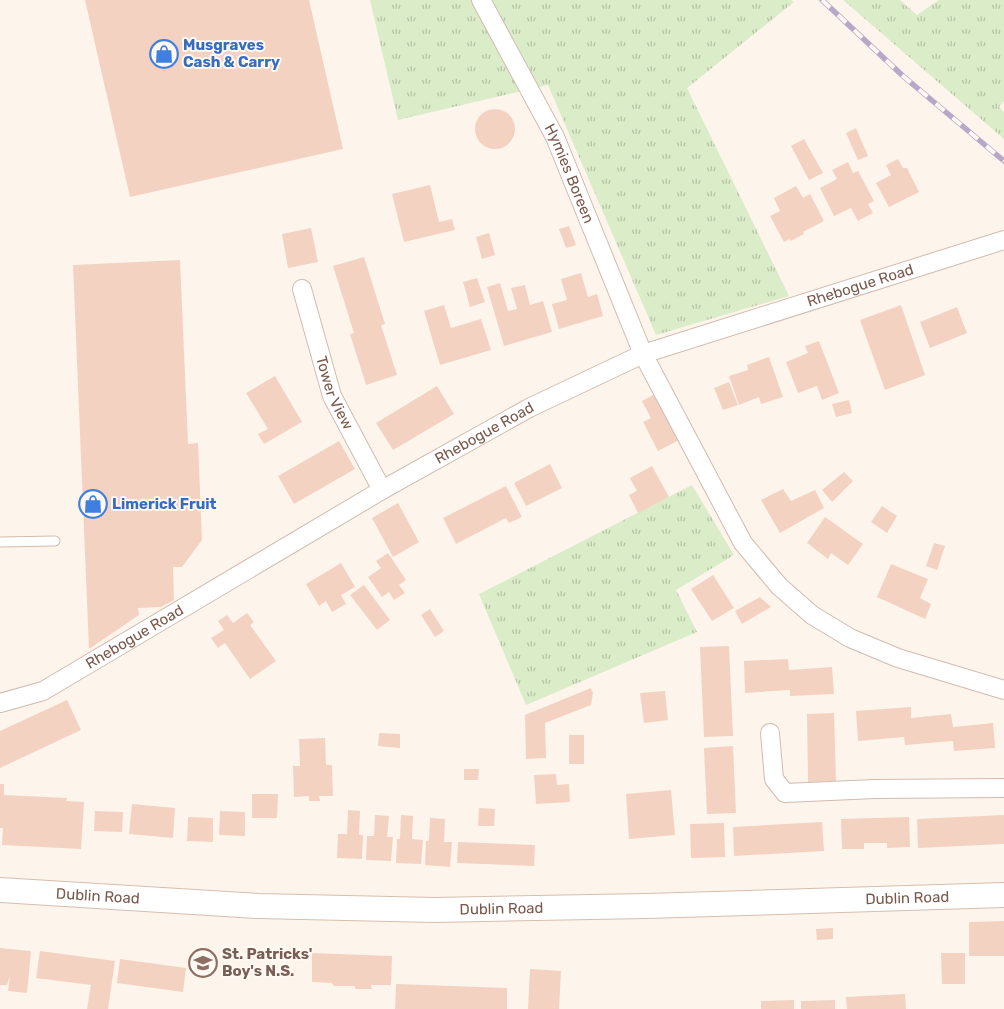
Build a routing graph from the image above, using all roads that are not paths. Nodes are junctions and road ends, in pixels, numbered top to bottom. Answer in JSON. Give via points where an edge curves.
{"nodes":[{"id":1,"x":481,"y":0,"type":"edge"},
{"id":2,"x":1004,"y":240,"type":"edge"},
{"id":3,"x":302,"y":289,"type":"dead end"},
{"id":4,"x":643,"y":354,"type":"junction"},
{"id":5,"x":382,"y":490,"type":"junction"},
{"id":6,"x":56,"y":541,"type":"dead end"},
{"id":7,"x":0,"y":542,"type":"edge"},
{"id":8,"x":1004,"y":690,"type":"edge"},
{"id":9,"x":0,"y":703,"type":"edge"},
{"id":10,"x":770,"y":733,"type":"dead end"},
{"id":11,"x":1004,"y":788,"type":"edge"},
{"id":12,"x":0,"y":890,"type":"edge"},
{"id":13,"x":1004,"y":895,"type":"edge"}],
"edges":[{"from":1,"to":4,"type":"street","name":"Hymies Boreen","via":[[555,137]]},
{"from":2,"to":4,"type":"street","name":"Rhebogue Road"},
{"from":3,"to":5,"type":"street","name":"Tower View","via":[[332,396]]},
{"from":4,"to":5,"type":"street","name":"Rhebogue Road","via":[[529,408]]},
{"from":4,"to":8,"type":"street","name":"Hymies Boreen","via":[[743,543],[779,586],[812,615],[850,638],[898,658]]},
{"from":5,"to":9,"type":"street","name":"Rhebogue Road","via":[[43,691]]},
{"from":6,"to":7,"type":"lane"},
{"from":10,"to":11,"type":"street","via":[[774,779],[785,793]]},
{"from":12,"to":13,"type":"main road","name":"Dublin Road","via":[[258,906],[434,910]]}]}
